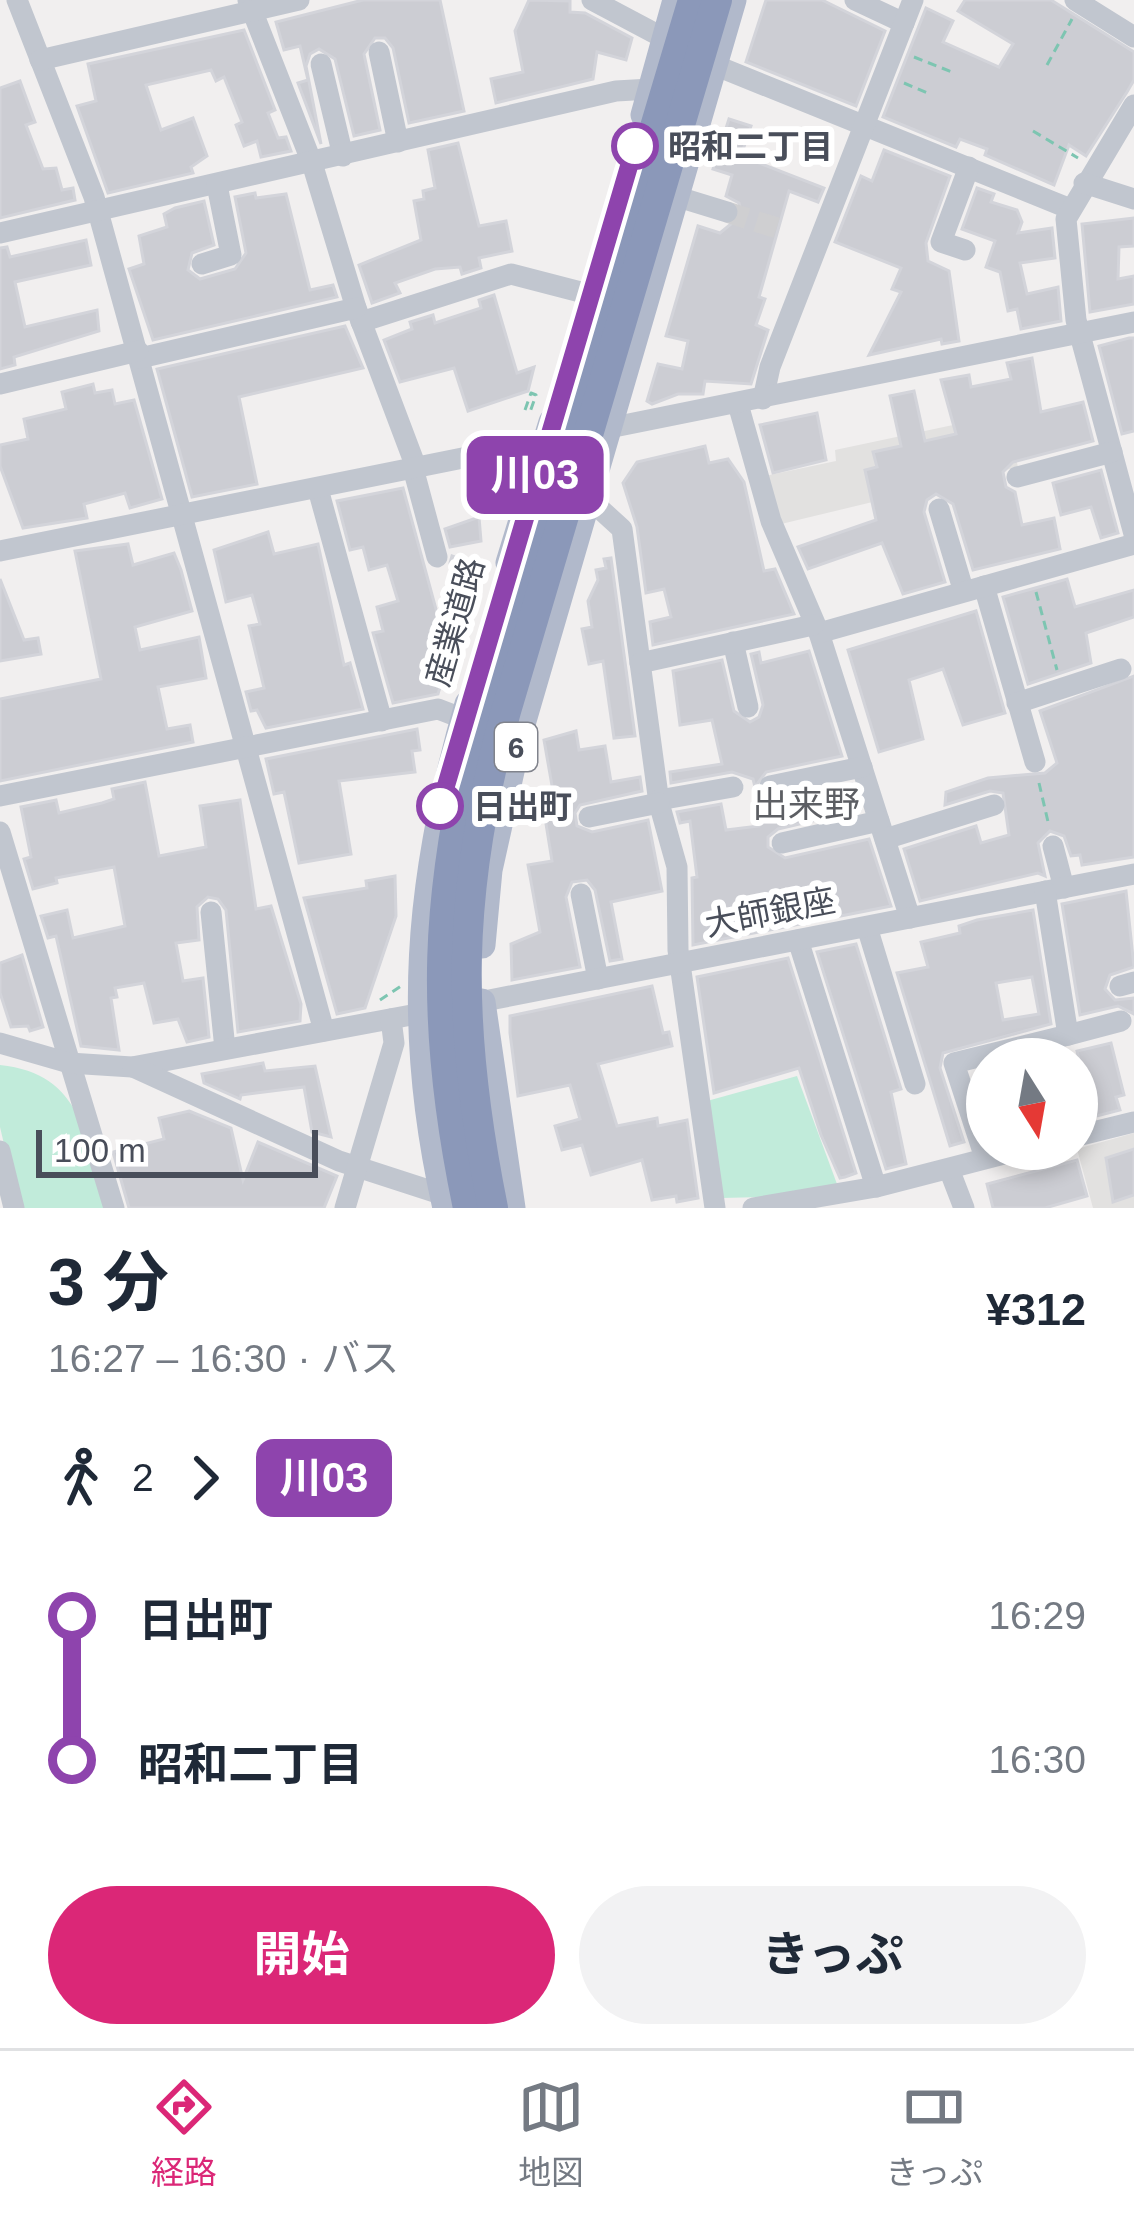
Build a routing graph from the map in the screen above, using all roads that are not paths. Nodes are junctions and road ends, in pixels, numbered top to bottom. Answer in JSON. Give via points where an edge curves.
{"nodes":[{"id":1,"x":298,"y":0,"type":"edge"},
{"id":2,"x":592,"y":0,"type":"edge"},
{"id":3,"x":676,"y":0,"type":"edge"},
{"id":4,"x":693,"y":0,"type":"edge"},
{"id":5,"x":717,"y":0,"type":"edge"},
{"id":6,"x":733,"y":0,"type":"edge"},
{"id":7,"x":855,"y":0,"type":"edge"},
{"id":8,"x":913,"y":0,"type":"edge"},
{"id":9,"x":1083,"y":3,"type":"edge"},
{"id":10,"x":250,"y":6,"type":"edge"},
{"id":11,"x":13,"y":9,"type":"edge"},
{"id":12,"x":904,"y":23,"type":"junction"},
{"id":13,"x":664,"y":38,"type":"junction"},
{"id":14,"x":1134,"y":38,"type":"edge"},
{"id":15,"x":379,"y":52,"type":"dead end"},
{"id":16,"x":40,"y":60,"type":"junction"},
{"id":17,"x":321,"y":64,"type":"dead end"},
{"id":18,"x":715,"y":68,"type":"junction"},
{"id":19,"x":651,"y":89,"type":"junction"},
{"id":20,"x":1134,"y":105,"type":"edge"},
{"id":21,"x":865,"y":125,"type":"junction"},
{"id":22,"x":1127,"y":132,"type":"edge"},
{"id":23,"x":398,"y":142,"type":"junction"},
{"id":24,"x":343,"y":156,"type":"junction"},
{"id":25,"x":312,"y":163,"type":"junction"},
{"id":26,"x":969,"y":167,"type":"junction"},
{"id":27,"x":1089,"y":176,"type":"junction"},
{"id":28,"x":217,"y":185,"type":"junction"},
{"id":29,"x":678,"y":196,"type":"junction"},
{"id":30,"x":1134,"y":199,"type":"edge"},
{"id":31,"x":1068,"y":208,"type":"junction"},
{"id":32,"x":98,"y":210,"type":"junction"},
{"id":33,"x":727,"y":212,"type":"tunnel mouth"},
{"id":34,"x":0,"y":233,"type":"edge"},
{"id":35,"x":941,"y":242,"type":"junction"},
{"id":36,"x":965,"y":250,"type":"dead end"},
{"id":37,"x":202,"y":264,"type":"dead end"},
{"id":38,"x":933,"y":264,"type":"dead end"},
{"id":39,"x":592,"y":295,"type":"junction"},
{"id":40,"x":359,"y":315,"type":"junction"},
{"id":41,"x":1134,"y":322,"type":"edge"},
{"id":42,"x":1080,"y":333,"type":"junction"},
{"id":43,"x":139,"y":354,"type":"junction"},
{"id":44,"x":0,"y":384,"type":"edge"},
{"id":45,"x":763,"y":399,"type":"junction"},
{"id":46,"x":738,"y":404,"type":"junction"},
{"id":47,"x":611,"y":428,"type":"junction"},
{"id":48,"x":546,"y":442,"type":"junction"},
{"id":49,"x":1112,"y":452,"type":"junction"},
{"id":50,"x":414,"y":468,"type":"junction"},
{"id":51,"x":1017,"y":477,"type":"dead end"},
{"id":52,"x":318,"y":488,"type":"junction"},
{"id":53,"x":588,"y":498,"type":"junction"},
{"id":54,"x":939,"y":509,"type":"dead end"},
{"id":55,"x":182,"y":514,"type":"junction"},
{"id":56,"x":1134,"y":533,"type":"edge"},
{"id":57,"x":1134,"y":544,"type":"edge"},
{"id":58,"x":0,"y":551,"type":"edge"},
{"id":59,"x":437,"y":557,"type":"dead end"},
{"id":60,"x":974,"y":588,"type":"junction"},
{"id":61,"x":816,"y":629,"type":"junction"},
{"id":62,"x":733,"y":642,"type":"junction"},
{"id":63,"x":640,"y":663,"type":"junction"},
{"id":64,"x":1125,"y":666,"type":"edge"},
{"id":65,"x":1017,"y":703,"type":"junction"},
{"id":66,"x":748,"y":706,"type":"dead end"},
{"id":67,"x":464,"y":719,"type":"junction"},
{"id":68,"x":382,"y":721,"type":"junction"},
{"id":69,"x":248,"y":746,"type":"junction"},
{"id":70,"x":1035,"y":762,"type":"road end"},
{"id":71,"x":862,"y":767,"type":"junction"},
{"id":72,"x":770,"y":786,"type":"dead end"},
{"id":73,"x":733,"y":787,"type":"dead end"},
{"id":74,"x":0,"y":796,"type":"edge"},
{"id":75,"x":659,"y":802,"type":"junction"},
{"id":76,"x":994,"y":805,"type":"dead end"},
{"id":77,"x":590,"y":817,"type":"dead end"},
{"id":78,"x":882,"y":830,"type":"junction"},
{"id":79,"x":0,"y":832,"type":"edge"},
{"id":80,"x":782,"y":843,"type":"dead end"},
{"id":81,"x":1053,"y":846,"type":"road end"},
{"id":82,"x":1134,"y":874,"type":"edge"},
{"id":83,"x":1054,"y":890,"type":"junction"},
{"id":84,"x":581,"y":894,"type":"dead end"},
{"id":85,"x":211,"y":912,"type":"dead end"},
{"id":86,"x":910,"y":918,"type":"junction"},
{"id":87,"x":867,"y":927,"type":"junction"},
{"id":88,"x":797,"y":940,"type":"junction"},
{"id":89,"x":680,"y":964,"type":"junction"},
{"id":90,"x":598,"y":979,"type":"junction"},
{"id":91,"x":482,"y":1002,"type":"junction"},
{"id":92,"x":404,"y":1017,"type":"junction"},
{"id":93,"x":1121,"y":1021,"type":"dead end"},
{"id":94,"x":324,"y":1031,"type":"junction"},
{"id":95,"x":1068,"y":1035,"type":"junction"},
{"id":96,"x":1056,"y":1038,"type":"edge"},
{"id":97,"x":0,"y":1043,"type":"edge"},
{"id":98,"x":225,"y":1049,"type":"junction"},
{"id":99,"x":966,"y":1060,"type":"edge"},
{"id":100,"x":70,"y":1063,"type":"junction"},
{"id":101,"x":132,"y":1067,"type":"junction"},
{"id":102,"x":915,"y":1084,"type":"dead end"},
{"id":103,"x":966,"y":1100,"type":"edge"},
{"id":104,"x":1134,"y":1122,"type":"edge"},
{"id":105,"x":1098,"y":1131,"type":"edge"},
{"id":106,"x":466,"y":1139,"type":"junction"},
{"id":107,"x":0,"y":1151,"type":"edge"},
{"id":108,"x":966,"y":1162,"type":"edge"},
{"id":109,"x":357,"y":1167,"type":"junction"},
{"id":110,"x":938,"y":1167,"type":"junction"},
{"id":111,"x":876,"y":1187,"type":"junction"},
{"id":112,"x":453,"y":1205,"type":"edge"},
{"id":113,"x":14,"y":1208,"type":"edge"},
{"id":114,"x":114,"y":1208,"type":"edge"},
{"id":115,"x":344,"y":1208,"type":"edge"},
{"id":116,"x":493,"y":1208,"type":"edge"},
{"id":117,"x":509,"y":1208,"type":"edge"},
{"id":118,"x":715,"y":1208,"type":"edge"},
{"id":119,"x":752,"y":1208,"type":"edge"},
{"id":120,"x":964,"y":1208,"type":"edge"}],
"edges":[{"from":1,"to":10,"type":"street"},
{"from":2,"to":13,"type":"street"},
{"from":3,"to":13,"type":"main road","name":"産業道路","number":"6"},
{"from":4,"to":106,"type":"highway","via":[[459,796],[439,957],[441,1049]]},
{"from":5,"to":106,"type":"highway","via":[[484,797],[464,957]]},
{"from":6,"to":18,"type":"main road","number":"6"},
{"from":7,"to":12,"type":"street"},
{"from":8,"to":12,"type":"street"},
{"from":9,"to":14,"type":"street"},
{"from":10,"to":16,"type":"street"},
{"from":10,"to":25,"type":"street"},
{"from":11,"to":16,"type":"street"},
{"from":12,"to":21,"type":"street"},
{"from":13,"to":18,"type":"street"},
{"from":13,"to":19,"type":"main road","name":"産業道路","number":"6"},
{"from":15,"to":23,"type":"street"},
{"from":16,"to":32,"type":"street"},
{"from":17,"to":24,"type":"street"},
{"from":18,"to":21,"type":"street"},
{"from":18,"to":29,"type":"main road","number":"6"},
{"from":19,"to":23,"type":"street"},
{"from":19,"to":39,"type":"main road","name":"産業道路","number":"6"},
{"from":20,"to":22,"type":"street"},
{"from":21,"to":26,"type":"street"},
{"from":21,"to":45,"type":"street"},
{"from":22,"to":27,"type":"street"},
{"from":23,"to":24,"type":"street"},
{"from":24,"to":25,"type":"street"},
{"from":25,"to":28,"type":"street"},
{"from":25,"to":40,"type":"street"},
{"from":26,"to":31,"type":"street"},
{"from":26,"to":35,"type":"street"},
{"from":27,"to":30,"type":"street"},
{"from":27,"to":31,"type":"street"},
{"from":28,"to":32,"type":"street"},
{"from":28,"to":37,"type":"street","via":[[230,255]]},
{"from":29,"to":33,"type":"street"},
{"from":29,"to":47,"type":"main road","number":"6"},
{"from":31,"to":42,"type":"street"},
{"from":32,"to":34,"type":"street"},
{"from":32,"to":43,"type":"street"},
{"from":35,"to":36,"type":"street"},
{"from":35,"to":38,"type":"street"},
{"from":39,"to":40,"type":"street","via":[[511,274]]},
{"from":39,"to":48,"type":"main road","name":"産業道路","number":"6"},
{"from":40,"to":43,"type":"street"},
{"from":40,"to":50,"type":"street"},
{"from":41,"to":42,"type":"street"},
{"from":42,"to":45,"type":"street","via":[[988,345]]},
{"from":42,"to":49,"type":"street"},
{"from":43,"to":44,"type":"street"},
{"from":43,"to":55,"type":"street"},
{"from":45,"to":46,"type":"street"},
{"from":46,"to":47,"type":"street"},
{"from":46,"to":61,"type":"street","via":[[770,521]]},
{"from":47,"to":48,"type":"street"},
{"from":47,"to":53,"type":"main road","number":"6"},
{"from":48,"to":50,"type":"street"},
{"from":48,"to":67,"type":"main road","name":"産業道路","number":"6"},
{"from":49,"to":51,"type":"street"},
{"from":49,"to":56,"type":"street"},
{"from":50,"to":52,"type":"street"},
{"from":50,"to":59,"type":"street"},
{"from":52,"to":55,"type":"street"},
{"from":52,"to":68,"type":"street"},
{"from":53,"to":63,"type":"street","via":[[622,529]]},
{"from":53,"to":91,"type":"main road","number":"6","via":[[497,822]]},
{"from":54,"to":60,"type":"street"},
{"from":55,"to":58,"type":"street"},
{"from":55,"to":69,"type":"street"},
{"from":57,"to":60,"type":"street"},
{"from":60,"to":61,"type":"street"},
{"from":60,"to":65,"type":"street"},
{"from":61,"to":62,"type":"street"},
{"from":61,"to":71,"type":"street"},
{"from":62,"to":63,"type":"street"},
{"from":62,"to":66,"type":"street"},
{"from":63,"to":75,"type":"street"},
{"from":64,"to":65,"type":"street"},
{"from":65,"to":70,"type":"street"},
{"from":67,"to":68,"type":"street","via":[[438,710]]},
{"from":67,"to":92,"type":"main road","name":"産業道路","number":"6"},
{"from":68,"to":69,"type":"street"},
{"from":69,"to":74,"type":"street"},
{"from":69,"to":94,"type":"street"},
{"from":71,"to":72,"type":"street"},
{"from":71,"to":78,"type":"street"},
{"from":73,"to":75,"type":"street"},
{"from":75,"to":77,"type":"street"},
{"from":75,"to":89,"type":"street","via":[[677,867]]},
{"from":76,"to":78,"type":"street"},
{"from":78,"to":80,"type":"street"},
{"from":78,"to":86,"type":"street"},
{"from":79,"to":100,"type":"street"},
{"from":81,"to":83,"type":"street"},
{"from":82,"to":83,"type":"street","name":"大師銀座"},
{"from":83,"to":86,"type":"street","name":"大師銀座"},
{"from":83,"to":95,"type":"street"},
{"from":84,"to":90,"type":"street"},
{"from":85,"to":98,"type":"street"},
{"from":86,"to":87,"type":"street","name":"大師銀座"},
{"from":87,"to":88,"type":"street","name":"大師銀座"},
{"from":87,"to":102,"type":"street"},
{"from":88,"to":89,"type":"street","name":"大師銀座"},
{"from":88,"to":111,"type":"street"},
{"from":89,"to":90,"type":"street","name":"大師銀座"},
{"from":89,"to":118,"type":"street"},
{"from":90,"to":91,"type":"street","name":"大師銀座"},
{"from":91,"to":92,"type":"street","name":"大師銀座"},
{"from":91,"to":117,"type":"main road","number":"6"},
{"from":92,"to":94,"type":"street","name":"大師銀座"},
{"from":92,"to":109,"type":"street"},
{"from":92,"to":112,"type":"main road","name":"産業道路","number":"6"},
{"from":93,"to":95,"type":"street"},
{"from":94,"to":98,"type":"street","name":"大師銀座"},
{"from":95,"to":96,"type":"street"},
{"from":97,"to":100,"type":"street"},
{"from":98,"to":101,"type":"street","name":"大師銀座"},
{"from":99,"to":103,"type":"street","via":[[954,1063]]},
{"from":100,"to":101,"type":"street"},
{"from":100,"to":114,"type":"street"},
{"from":101,"to":109,"type":"street"},
{"from":104,"to":105,"type":"street"},
{"from":106,"to":112,"type":"highway"},
{"from":106,"to":116,"type":"highway"},
{"from":106,"to":117,"type":"street","via":[[492,1154]]},
{"from":107,"to":113,"type":"street"},
{"from":108,"to":110,"type":"street"},
{"from":109,"to":112,"type":"street"},
{"from":109,"to":115,"type":"street"},
{"from":110,"to":111,"type":"street"},
{"from":110,"to":120,"type":"street"},
{"from":111,"to":119,"type":"street"},
{"from":112,"to":117,"type":"street"}]}
